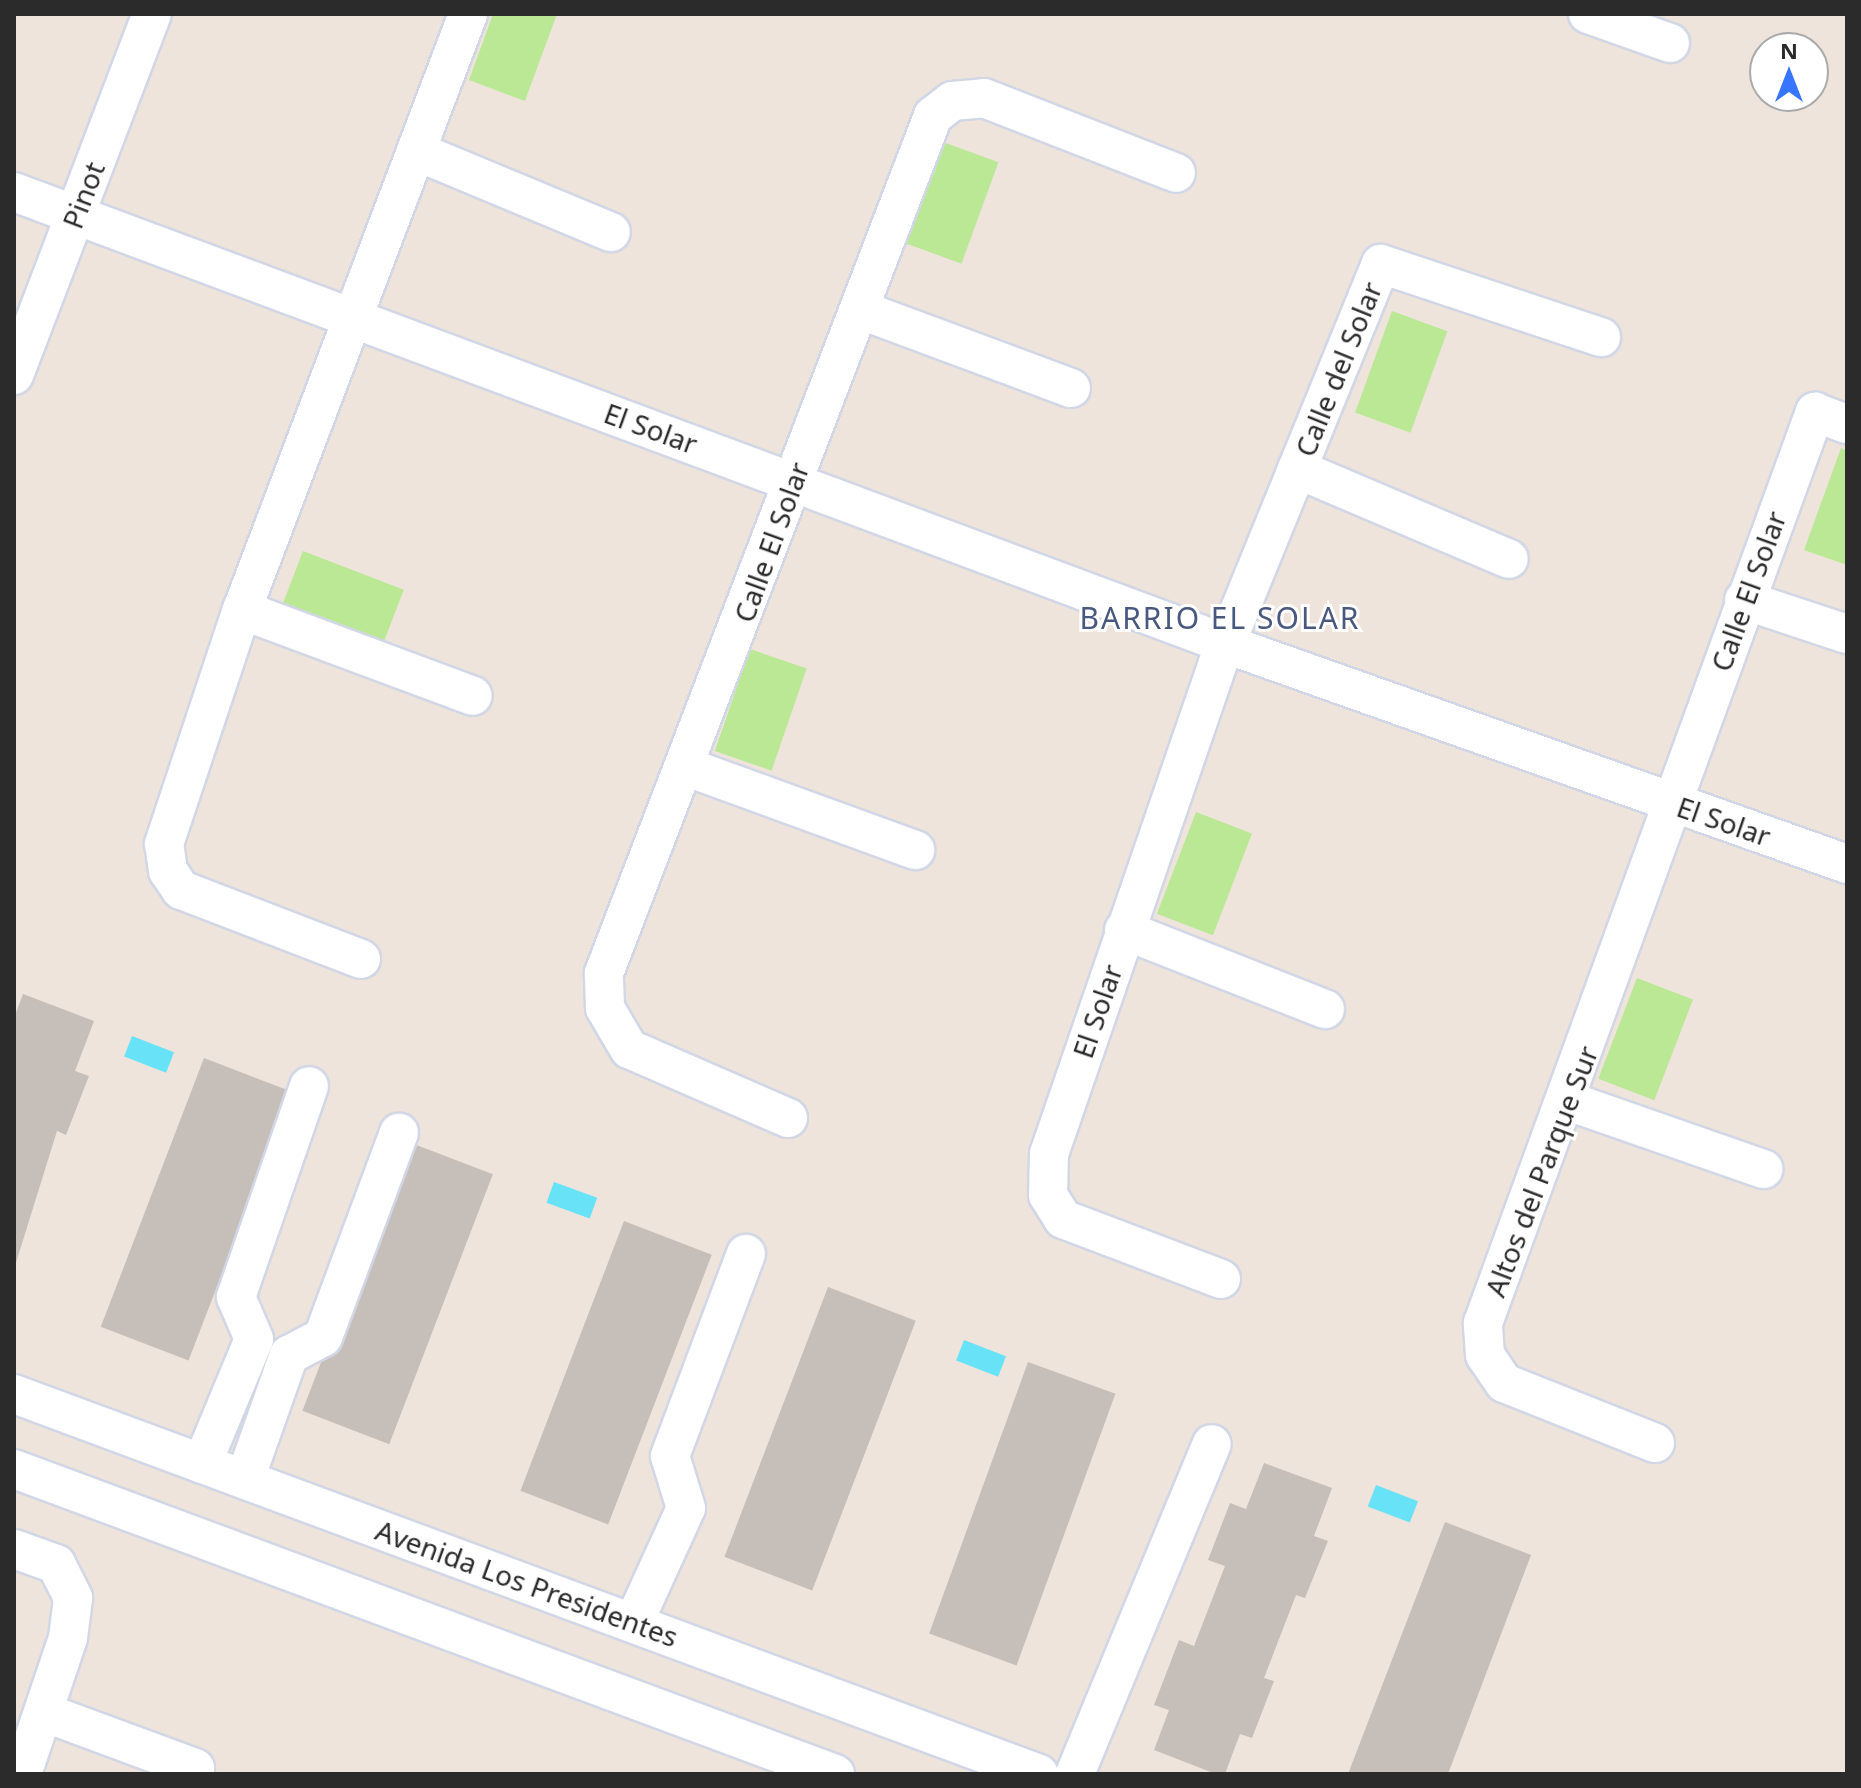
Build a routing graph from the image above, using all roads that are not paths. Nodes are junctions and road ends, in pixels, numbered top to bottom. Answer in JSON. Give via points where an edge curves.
{"nodes":[{"id":1,"x":152,"y":14,"type":"edge"},
{"id":2,"x":468,"y":14,"type":"edge"},
{"id":3,"x":1588,"y":14,"type":"edge"},
{"id":4,"x":1670,"y":43,"type":"dead end"},
{"id":5,"x":416,"y":151,"type":"junction"},
{"id":6,"x":1176,"y":173,"type":"dead end"},
{"id":7,"x":14,"y":192,"type":"edge"},
{"id":8,"x":76,"y":214,"type":"junction"},
{"id":9,"x":611,"y":232,"type":"dead end"},
{"id":10,"x":861,"y":310,"type":"junction"},
{"id":11,"x":351,"y":319,"type":"junction"},
{"id":12,"x":1601,"y":337,"type":"dead end"},
{"id":13,"x":14,"y":375,"type":"edge"},
{"id":14,"x":1071,"y":388,"type":"dead end"},
{"id":15,"x":1847,"y":424,"type":"edge"},
{"id":16,"x":1297,"y":469,"type":"junction"},
{"id":17,"x":794,"y":480,"type":"junction"},
{"id":18,"x":1509,"y":559,"type":"dead end"},
{"id":19,"x":1744,"y":600,"type":"junction"},
{"id":20,"x":242,"y":610,"type":"junction"},
{"id":21,"x":1847,"y":634,"type":"edge"},
{"id":22,"x":1226,"y":644,"type":"junction"},
{"id":23,"x":473,"y":696,"type":"dead end"},
{"id":24,"x":687,"y":767,"type":"junction"},
{"id":25,"x":1675,"y":804,"type":"junction"},
{"id":26,"x":915,"y":850,"type":"dead end"},
{"id":27,"x":1837,"y":859,"type":"edge"},
{"id":28,"x":1124,"y":930,"type":"junction"},
{"id":29,"x":361,"y":959,"type":"dead end"},
{"id":30,"x":1325,"y":1009,"type":"dead end"},
{"id":31,"x":309,"y":1086,"type":"dead end"},
{"id":32,"x":1568,"y":1101,"type":"junction"},
{"id":33,"x":788,"y":1118,"type":"dead end"},
{"id":34,"x":399,"y":1133,"type":"dead end"},
{"id":35,"x":1763,"y":1169,"type":"dead end"},
{"id":36,"x":746,"y":1254,"type":"dead end"},
{"id":37,"x":1221,"y":1279,"type":"dead end"},
{"id":38,"x":14,"y":1394,"type":"edge"},
{"id":39,"x":1655,"y":1443,"type":"dead end"},
{"id":40,"x":1212,"y":1444,"type":"dead end"},
{"id":41,"x":202,"y":1464,"type":"junction"},
{"id":42,"x":14,"y":1469,"type":"edge"},
{"id":43,"x":245,"y":1479,"type":"junction"},
{"id":44,"x":14,"y":1549,"type":"edge"},
{"id":45,"x":634,"y":1622,"type":"junction"},
{"id":46,"x":46,"y":1713,"type":"junction"},
{"id":47,"x":195,"y":1768,"type":"dead end"},
{"id":48,"x":22,"y":1774,"type":"edge"},
{"id":49,"x":835,"y":1774,"type":"edge"},
{"id":50,"x":1039,"y":1774,"type":"edge"},
{"id":51,"x":1075,"y":1774,"type":"edge"}],
"edges":[{"from":1,"to":8,"type":"street","name":"Pinot"},
{"from":2,"to":5,"type":"street"},
{"from":3,"to":4,"type":"street"},
{"from":5,"to":9,"type":"street"},
{"from":5,"to":11,"type":"street"},
{"from":6,"to":10,"type":"street","name":"Calle El Solar","via":[[984,98],[952,101],[933,116]]},
{"from":7,"to":8,"type":"street","name":"El Solar"},
{"from":8,"to":11,"type":"street","name":"El Solar"},
{"from":8,"to":13,"type":"street","name":"Pinot"},
{"from":10,"to":14,"type":"street"},
{"from":10,"to":17,"type":"street","name":"Calle El Solar"},
{"from":11,"to":17,"type":"street","name":"El Solar"},
{"from":11,"to":20,"type":"street"},
{"from":12,"to":16,"type":"street","name":"Calle del Solar","via":[[1381,264]]},
{"from":15,"to":19,"type":"street","name":"Calle El Solar","via":[[1815,412]]},
{"from":16,"to":18,"type":"street"},
{"from":16,"to":22,"type":"street","name":"Calle del Solar"},
{"from":17,"to":22,"type":"street","name":"El Solar"},
{"from":17,"to":24,"type":"street","name":"Calle El Solar"},
{"from":19,"to":21,"type":"street"},
{"from":19,"to":25,"type":"street","name":"Calle El Solar"},
{"from":20,"to":23,"type":"street"},
{"from":20,"to":29,"type":"street","via":[[164,844],[168,871],[181,890]]},
{"from":22,"to":25,"type":"street","name":"El Solar"},
{"from":22,"to":28,"type":"street","name":"El Solar"},
{"from":24,"to":26,"type":"street"},
{"from":24,"to":33,"type":"street","name":"Calle El Solar","via":[[604,973],[605,1008],[629,1049]]},
{"from":25,"to":27,"type":"street","name":"El Solar"},
{"from":25,"to":32,"type":"street","name":"Altos del Parque Sur"},
{"from":28,"to":30,"type":"street"},
{"from":28,"to":37,"type":"street","name":"El Solar","via":[[1049,1154],[1048,1195],[1063,1219]]},
{"from":31,"to":41,"type":"street","via":[[236,1297],[254,1339]]},
{"from":32,"to":35,"type":"street"},
{"from":32,"to":39,"type":"street","name":"Altos del Parque Sur","via":[[1483,1323],[1485,1355],[1504,1383]]},
{"from":34,"to":43,"type":"street","via":[[323,1337],[289,1355]]},
{"from":36,"to":45,"type":"street","via":[[670,1456],[686,1508]]},
{"from":38,"to":41,"type":"street","name":"Avenida Los Presidentes"},
{"from":40,"to":51,"type":"street"},
{"from":41,"to":43,"type":"street","name":"Avenida Los Presidentes"},
{"from":42,"to":49,"type":"street"},
{"from":43,"to":45,"type":"street","name":"Avenida Los Presidentes"},
{"from":44,"to":46,"type":"street","via":[[56,1564],[73,1598]]},
{"from":45,"to":50,"type":"street","name":"Avenida Los Presidentes"},
{"from":46,"to":47,"type":"street"},
{"from":46,"to":48,"type":"street"}]}
